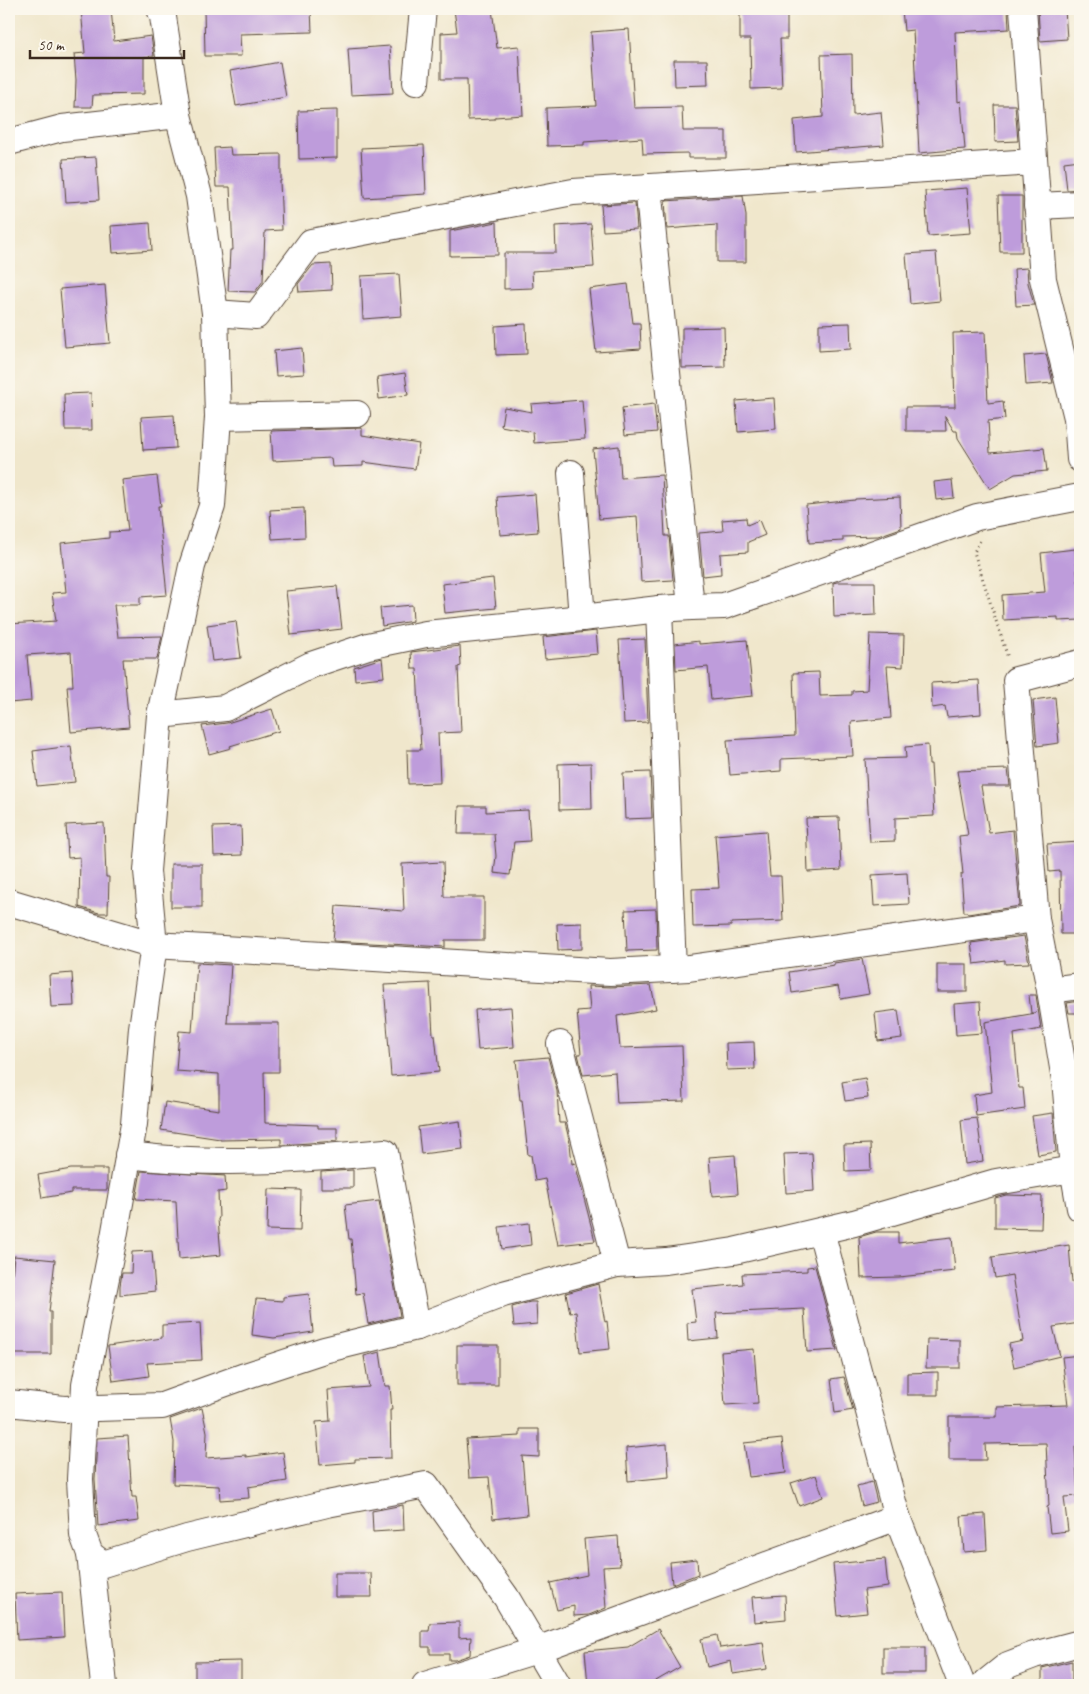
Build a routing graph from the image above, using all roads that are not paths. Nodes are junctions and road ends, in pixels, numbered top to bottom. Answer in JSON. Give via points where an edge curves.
{"nodes":[{"id":1,"x":160,"y":9,"type":"edge"},
{"id":2,"x":423,"y":9,"type":"edge"},
{"id":3,"x":1023,"y":9,"type":"edge"},
{"id":4,"x":416,"y":82,"type":"dead end"},
{"id":5,"x":178,"y":115,"type":"junction"},
{"id":6,"x":9,"y":142,"type":"edge"},
{"id":7,"x":1034,"y":162,"type":"junction"},
{"id":8,"x":648,"y":187,"type":"junction"},
{"id":9,"x":1080,"y":204,"type":"edge"},
{"id":10,"x":1037,"y":206,"type":"junction"},
{"id":11,"x":215,"y":313,"type":"junction"},
{"id":12,"x":357,"y":414,"type":"dead end"},
{"id":13,"x":218,"y":417,"type":"junction"},
{"id":14,"x":1080,"y":459,"type":"edge"},
{"id":15,"x":571,"y":473,"type":"dead end"},
{"id":16,"x":1080,"y":497,"type":"edge"},
{"id":17,"x":692,"y":607,"type":"junction"},
{"id":18,"x":659,"y":609,"type":"junction"},
{"id":19,"x":582,"y":618,"type":"junction"},
{"id":20,"x":1080,"y":663,"type":"edge"},
{"id":21,"x":160,"y":715,"type":"junction"},
{"id":22,"x":9,"y":902,"type":"edge"},
{"id":23,"x":1036,"y":919,"type":"junction"},
{"id":24,"x":154,"y":946,"type":"junction"},
{"id":25,"x":673,"y":969,"type":"junction"},
{"id":26,"x":1080,"y":986,"type":"edge"},
{"id":27,"x":1050,"y":990,"type":"junction"},
{"id":28,"x":560,"y":1044,"type":"dead end"},
{"id":29,"x":128,"y":1155,"type":"junction"},
{"id":30,"x":1073,"y":1169,"type":"junction"},
{"id":31,"x":1080,"y":1208,"type":"edge"},
{"id":32,"x":821,"y":1231,"type":"junction"},
{"id":33,"x":617,"y":1264,"type":"junction"},
{"id":34,"x":417,"y":1327,"type":"junction"},
{"id":35,"x":9,"y":1403,"type":"edge"},
{"id":36,"x":84,"y":1408,"type":"junction"},
{"id":37,"x":897,"y":1517,"type":"junction"},
{"id":38,"x":90,"y":1554,"type":"junction"},
{"id":39,"x":1080,"y":1643,"type":"edge"},
{"id":40,"x":537,"y":1650,"type":"junction"},
{"id":41,"x":104,"y":1685,"type":"edge"},
{"id":42,"x":425,"y":1685,"type":"edge"},
{"id":43,"x":558,"y":1685,"type":"edge"},
{"id":44,"x":962,"y":1685,"type":"edge"},
{"id":45,"x":983,"y":1685,"type":"edge"}],
"edges":[{"from":1,"to":5,"type":"street"},
{"from":2,"to":4,"type":"street"},
{"from":3,"to":7,"type":"street"},
{"from":5,"to":6,"type":"street","via":[[62,128]]},
{"from":5,"to":11,"type":"street","via":[[199,196]]},
{"from":7,"to":8,"type":"street"},
{"from":7,"to":10,"type":"street"},
{"from":8,"to":11,"type":"street","via":[[573,192],[311,242],[256,316]]},
{"from":8,"to":17,"type":"street"},
{"from":9,"to":10,"type":"street"},
{"from":10,"to":14,"type":"street","via":[[1043,279],[1077,418]]},
{"from":11,"to":13,"type":"street"},
{"from":12,"to":13,"type":"street"},
{"from":13,"to":21,"type":"street","via":[[212,506],[192,566]]},
{"from":15,"to":19,"type":"street"},
{"from":16,"to":17,"type":"street","via":[[977,517],[724,606]]},
{"from":17,"to":18,"type":"street"},
{"from":18,"to":19,"type":"street"},
{"from":18,"to":25,"type":"street"},
{"from":19,"to":21,"type":"street","via":[[426,634],[368,646],[311,665],[225,708]]},
{"from":20,"to":23,"type":"street","via":[[1016,680]]},
{"from":21,"to":24,"type":"street","via":[[147,871]]},
{"from":22,"to":24,"type":"street"},
{"from":23,"to":25,"type":"street"},
{"from":23,"to":27,"type":"street"},
{"from":24,"to":25,"type":"street","via":[[610,972]]},
{"from":24,"to":29,"type":"street"},
{"from":26,"to":27,"type":"street"},
{"from":27,"to":30,"type":"street","via":[[1065,1080]]},
{"from":28,"to":33,"type":"street"},
{"from":29,"to":34,"type":"street","via":[[228,1161],[310,1159],[386,1152]]},
{"from":29,"to":36,"type":"street","via":[[85,1385]]},
{"from":30,"to":31,"type":"street"},
{"from":30,"to":32,"type":"street","via":[[996,1182]]},
{"from":32,"to":33,"type":"street","via":[[734,1251]]},
{"from":32,"to":37,"type":"street"},
{"from":33,"to":34,"type":"street","via":[[503,1294]]},
{"from":34,"to":36,"type":"street","via":[[324,1350],[162,1406]]},
{"from":35,"to":36,"type":"street"},
{"from":36,"to":38,"type":"street","via":[[80,1479],[83,1535]]},
{"from":37,"to":40,"type":"street"},
{"from":37,"to":44,"type":"street"},
{"from":38,"to":40,"type":"street","via":[[103,1564],[188,1538],[289,1513],[426,1485],[506,1598]]},
{"from":38,"to":41,"type":"street"},
{"from":39,"to":45,"type":"street","via":[[1008,1665]]},
{"from":40,"to":42,"type":"street"},
{"from":40,"to":43,"type":"street"}]}
